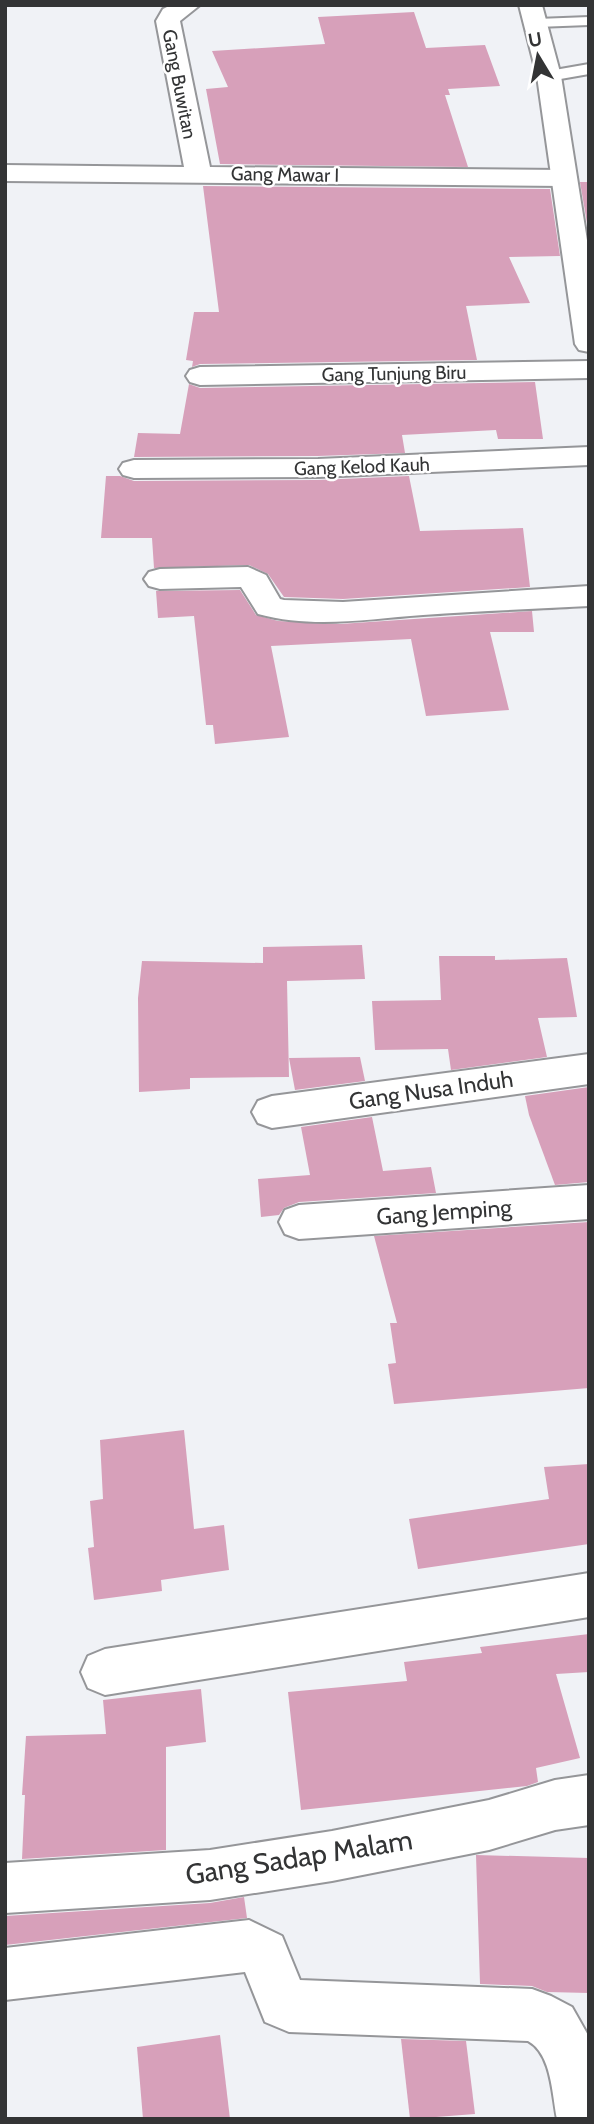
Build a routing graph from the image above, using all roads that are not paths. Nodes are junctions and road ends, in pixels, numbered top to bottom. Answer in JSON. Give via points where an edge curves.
{"nodes":[{"id":1,"x":189,"y":5,"type":"edge"},
{"id":2,"x":534,"y":14,"type":"edge"},
{"id":3,"x":589,"y":21,"type":"edge"},
{"id":4,"x":589,"y":69,"type":"edge"},
{"id":5,"x":549,"y":76,"type":"junction"},
{"id":6,"x":5,"y":173,"type":"edge"},
{"id":7,"x":198,"y":173,"type":"junction"},
{"id":8,"x":564,"y":178,"type":"junction"},
{"id":9,"x":583,"y":268,"type":"edge"},
{"id":10,"x":586,"y":304,"type":"edge"},
{"id":11,"x":589,"y":344,"type":"edge"},
{"id":12,"x":589,"y":369,"type":"edge"},
{"id":13,"x":200,"y":376,"type":"dead end"},
{"id":14,"x":589,"y":456,"type":"edge"},
{"id":15,"x":134,"y":469,"type":"dead end"},
{"id":16,"x":160,"y":579,"type":"dead end"},
{"id":17,"x":589,"y":596,"type":"edge"},
{"id":18,"x":589,"y":1069,"type":"edge"},
{"id":19,"x":272,"y":1112,"type":"dead end"},
{"id":20,"x":589,"y":1202,"type":"edge"},
{"id":21,"x":299,"y":1223,"type":"dead end"},
{"id":22,"x":589,"y":1595,"type":"edge"},
{"id":23,"x":105,"y":1672,"type":"dead end"},
{"id":24,"x":589,"y":1800,"type":"edge"},
{"id":25,"x":5,"y":1888,"type":"edge"},
{"id":26,"x":5,"y":1974,"type":"edge"},
{"id":27,"x":584,"y":2119,"type":"edge"}],
"edges":[{"from":1,"to":7,"type":"street","name":"Gang Buwitan","via":[[171,14],[168,21]]},
{"from":2,"to":3,"type":"lane"},
{"from":2,"to":5,"type":"street"},
{"from":4,"to":5,"type":"lane"},
{"from":5,"to":8,"type":"street"},
{"from":6,"to":7,"type":"street","name":"Gang Mawar I"},
{"from":7,"to":8,"type":"street","name":"Gang Mawar I"},
{"from":8,"to":9,"type":"street"},
{"from":9,"to":10,"type":"street"},
{"from":10,"to":11,"type":"street"},
{"from":12,"to":13,"type":"street","name":"Gang Tunjung Biru"},
{"from":14,"to":15,"type":"street","name":"Gang Kelod Kauh","via":[[318,468]]},
{"from":16,"to":17,"type":"street","via":[[248,577],[269,607],[291,611]]},
{"from":18,"to":19,"type":"street","name":"Gang Nusa Induh"},
{"from":20,"to":21,"type":"street","name":"Gang Jemping"},
{"from":22,"to":23,"type":"street"},
{"from":24,"to":25,"type":"street","name":"Gang Sadap Malam","via":[[489,1825],[210,1875]]},
{"from":26,"to":27,"type":"street","via":[[249,1946],[264,1954],[283,2004],[289,2006],[533,2015],[553,2025],[566,2046]]}]}
